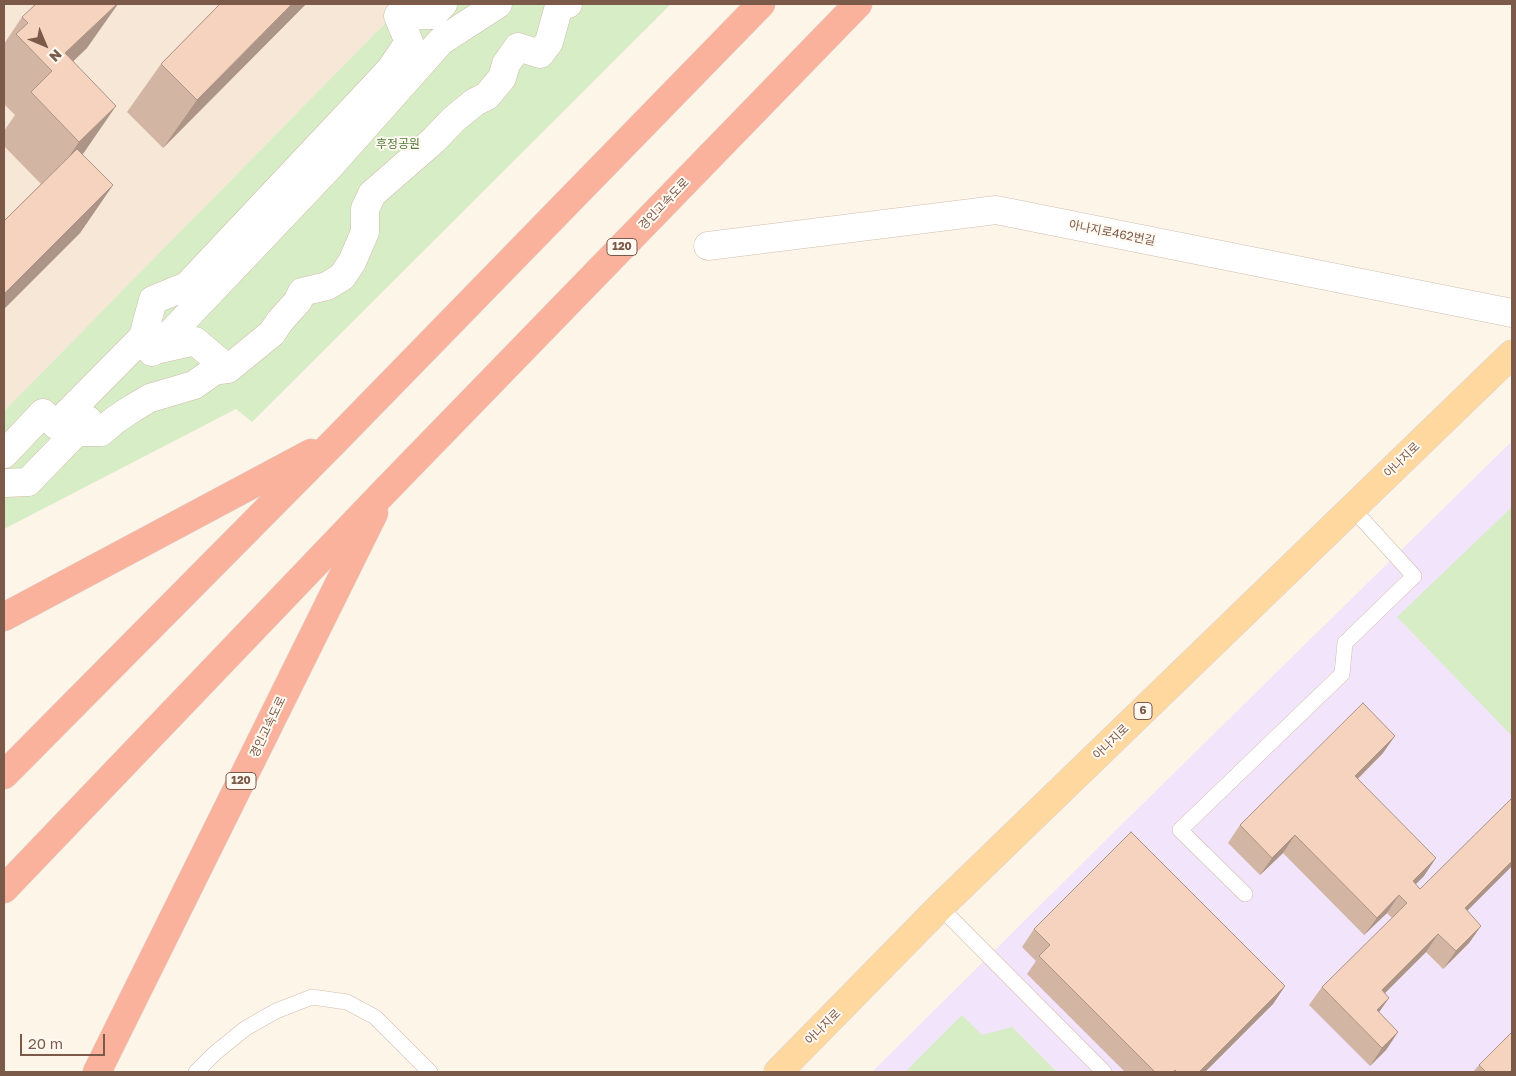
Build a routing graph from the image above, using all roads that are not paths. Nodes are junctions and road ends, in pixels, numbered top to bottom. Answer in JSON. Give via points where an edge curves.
{"nodes":[{"id":1,"x":443,"y":4,"type":"edge"},
{"id":2,"x":498,"y":4,"type":"edge"},
{"id":3,"x":568,"y":4,"type":"edge"},
{"id":4,"x":761,"y":4,"type":"edge"},
{"id":5,"x":858,"y":4,"type":"edge"},
{"id":6,"x":708,"y":246,"type":"dead end"},
{"id":7,"x":1512,"y":313,"type":"edge"},
{"id":8,"x":154,"y":350,"type":"junction"},
{"id":9,"x":1512,"y":354,"type":"edge"},
{"id":10,"x":228,"y":369,"type":"junction"},
{"id":11,"x":76,"y":432,"type":"junction"},
{"id":12,"x":335,"y":441,"type":"junction"},
{"id":13,"x":4,"y":454,"type":"edge"},
{"id":14,"x":4,"y":483,"type":"edge"},
{"id":15,"x":386,"y":490,"type":"junction"},
{"id":16,"x":1352,"y":508,"type":"junction"},
{"id":17,"x":4,"y":617,"type":"edge"},
{"id":18,"x":4,"y":775,"type":"edge"},
{"id":19,"x":4,"y":888,"type":"edge"},
{"id":20,"x":1245,"y":894,"type":"dead end"},
{"id":21,"x":940,"y":907,"type":"junction"},
{"id":22,"x":96,"y":1072,"type":"edge"},
{"id":23,"x":196,"y":1072,"type":"edge"},
{"id":24,"x":430,"y":1072,"type":"edge"},
{"id":25,"x":778,"y":1072,"type":"edge"},
{"id":26,"x":1104,"y":1072,"type":"edge"}],
"edges":[{"from":1,"to":13,"type":"street","via":[[432,15],[398,16],[409,42],[390,70],[186,286],[153,300],[143,337],[56,425],[43,413]]},
{"from":2,"to":8,"type":"street","via":[[441,41],[330,165]]},
{"from":3,"to":10,"type":"street","via":[[559,6],[549,42],[540,54],[518,47],[506,64],[502,78],[487,96],[454,119],[372,194],[365,209],[365,232],[342,277],[327,286],[302,292],[272,333]]},
{"from":4,"to":12,"type":"highway"},
{"from":5,"to":15,"type":"highway","name":"경인고속도로","number":"120"},
{"from":6,"to":7,"type":"street","name":"아나지로462번길","via":[[996,210]]},
{"from":8,"to":10,"type":"street","via":[[195,341]]},
{"from":8,"to":11,"type":"street"},
{"from":9,"to":16,"type":"main road","name":"아나지로","number":"6"},
{"from":10,"to":11,"type":"street","via":[[214,371],[194,385],[150,398],[101,432]]},
{"from":11,"to":14,"type":"street","via":[[28,482]]},
{"from":12,"to":17,"type":"highway"},
{"from":12,"to":18,"type":"highway"},
{"from":15,"to":19,"type":"highway","name":"경인고속도로","number":"120"},
{"from":15,"to":22,"type":"highway","name":"경인고속도로","number":"120"},
{"from":16,"to":20,"type":"lane","via":[[1414,576],[1345,643],[1342,674],[1180,830]]},
{"from":16,"to":21,"type":"main road","name":"아나지로","number":"6"},
{"from":21,"to":25,"type":"main road","name":"아나지로","number":"6"},
{"from":21,"to":26,"type":"lane"},
{"from":23,"to":24,"type":"lane","via":[[246,1028],[276,1011],[312,997],[347,1002],[375,1017]]}]}
